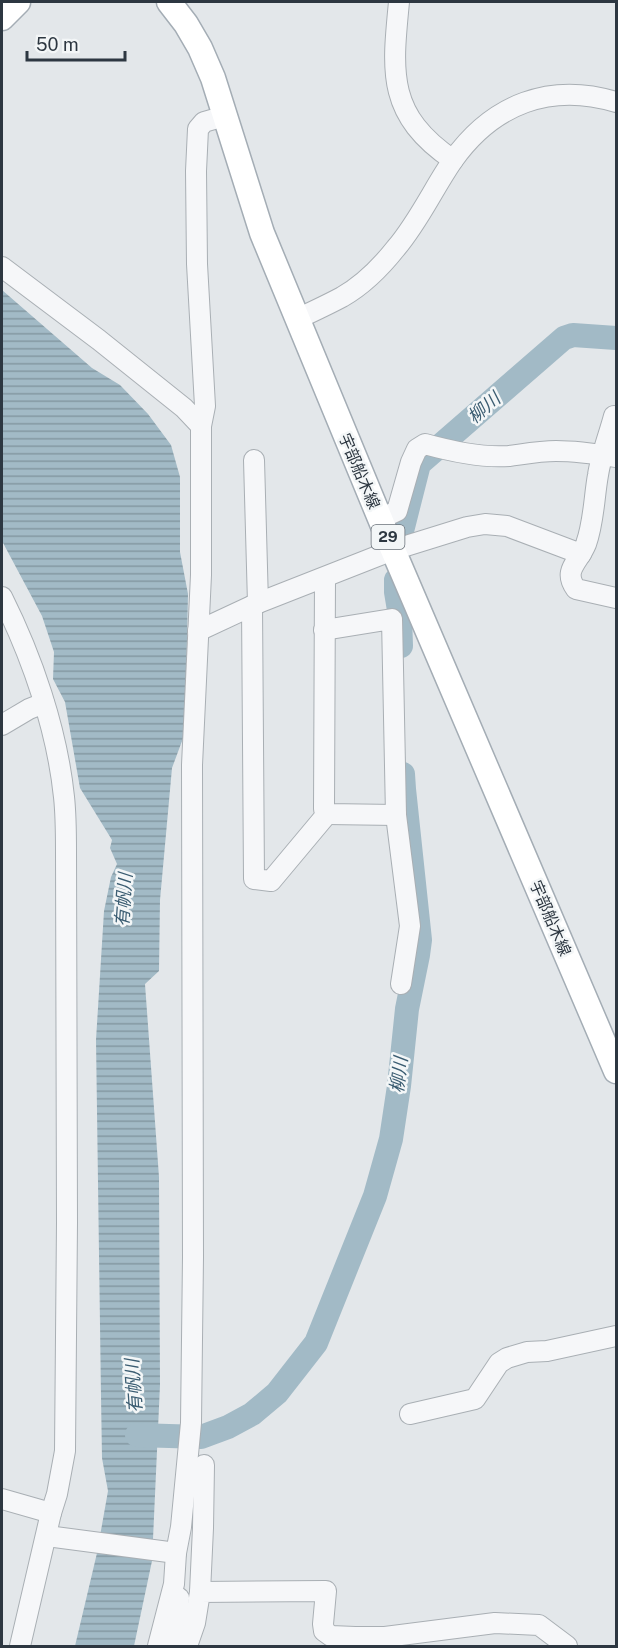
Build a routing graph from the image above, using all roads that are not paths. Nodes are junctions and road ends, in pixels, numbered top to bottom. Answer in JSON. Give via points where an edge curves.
{"nodes":[{"id":1,"x":18,"y":2,"type":"edge"},
{"id":2,"x":169,"y":2,"type":"edge"},
{"id":3,"x":399,"y":2,"type":"edge"},
{"id":4,"x":2,"y":18,"type":"edge"},
{"id":5,"x":616,"y":102,"type":"edge"},
{"id":6,"x":225,"y":116,"type":"junction"},
{"id":7,"x":453,"y":160,"type":"junction"},
{"id":8,"x":2,"y":267,"type":"edge"},
{"id":9,"x":297,"y":319,"type":"junction"},
{"id":10,"x":614,"y":416,"type":"dead end"},
{"id":11,"x":201,"y":426,"type":"junction"},
{"id":12,"x":610,"y":456,"type":"edge"},
{"id":13,"x":254,"y":460,"type":"dead end"},
{"id":14,"x":380,"y":519,"type":"junction"},
{"id":15,"x":393,"y":550,"type":"junction"},
{"id":16,"x":581,"y":554,"type":"junction"},
{"id":17,"x":325,"y":578,"type":"junction"},
{"id":18,"x":2,"y":597,"type":"edge"},
{"id":19,"x":616,"y":598,"type":"edge"},
{"id":20,"x":255,"y":605,"type":"junction"},
{"id":21,"x":324,"y":630,"type":"junction"},
{"id":22,"x":198,"y":631,"type":"junction"},
{"id":23,"x":44,"y":703,"type":"junction"},
{"id":24,"x":2,"y":725,"type":"edge"},
{"id":25,"x":327,"y":814,"type":"junction"},
{"id":26,"x":396,"y":814,"type":"junction"},
{"id":27,"x":401,"y":984,"type":"dead end"},
{"id":28,"x":616,"y":1071,"type":"edge"},
{"id":29,"x":616,"y":1336,"type":"edge"},
{"id":30,"x":410,"y":1414,"type":"dead end"},
{"id":31,"x":2,"y":1499,"type":"edge"},
{"id":32,"x":51,"y":1513,"type":"junction"},
{"id":33,"x":181,"y":1527,"type":"junction"},
{"id":34,"x":50,"y":1536,"type":"junction"},
{"id":35,"x":173,"y":1555,"type":"junction"},
{"id":36,"x":200,"y":1592,"type":"junction"},
{"id":37,"x":321,"y":1639,"type":"edge"},
{"id":38,"x":20,"y":1647,"type":"edge"},
{"id":39,"x":158,"y":1647,"type":"edge"},
{"id":40,"x":177,"y":1647,"type":"edge"},
{"id":41,"x":187,"y":1647,"type":"edge"},
{"id":42,"x":567,"y":1647,"type":"edge"}],
"edges":[{"from":1,"to":4,"type":"main road"},
{"from":2,"to":6,"type":"main road","name":"宇部船木線","number":"29","via":[[200,48]]},
{"from":3,"to":7,"type":"street","via":[[394,64],[401,100],[417,129]]},
{"from":5,"to":7,"type":"street","via":[[567,94],[522,103],[493,119]]},
{"from":6,"to":9,"type":"main road","name":"宇部船木線","number":"29","via":[[262,233]]},
{"from":6,"to":11,"type":"street","via":[[204,122],[198,129],[197,264],[205,406]]},
{"from":7,"to":9,"type":"street","via":[[386,260],[343,296]]},
{"from":8,"to":11,"type":"street","via":[[99,340]]},
{"from":9,"to":14,"type":"main road","name":"宇部船木線","number":"29"},
{"from":10,"to":12,"type":"street"},
{"from":11,"to":22,"type":"street"},
{"from":12,"to":14,"type":"street","via":[[557,451],[493,456],[425,444],[414,455],[397,511]]},
{"from":12,"to":16,"type":"street","via":[[598,471],[591,522]]},
{"from":13,"to":20,"type":"street"},
{"from":14,"to":15,"type":"main road","name":"宇部船木線","number":"29"},
{"from":15,"to":16,"type":"street","via":[[485,524],[507,526]]},
{"from":15,"to":17,"type":"street"},
{"from":15,"to":28,"type":"main road","name":"宇部船木線","number":"29"},
{"from":16,"to":19,"type":"street","via":[[570,576],[576,590]]},
{"from":17,"to":20,"type":"street"},
{"from":17,"to":21,"type":"street"},
{"from":18,"to":23,"type":"street","via":[[19,631]]},
{"from":20,"to":22,"type":"street"},
{"from":20,"to":25,"type":"street","via":[[254,879],[271,880]]},
{"from":21,"to":25,"type":"street"},
{"from":21,"to":26,"type":"street","via":[[392,619]]},
{"from":22,"to":33,"type":"street","via":[[192,765],[191,1423]]},
{"from":23,"to":24,"type":"street"},
{"from":23,"to":32,"type":"street","via":[[64,797],[66,852],[64,1451]]},
{"from":25,"to":26,"type":"street"},
{"from":26,"to":27,"type":"street","via":[[410,926]]},
{"from":29,"to":30,"type":"street","via":[[507,1358],[499,1363],[475,1399]]},
{"from":31,"to":32,"type":"street"},
{"from":32,"to":34,"type":"street"},
{"from":33,"to":35,"type":"street"},
{"from":33,"to":36,"type":"street","via":[[188,1522],[196,1500],[197,1476],[204,1465]]},
{"from":34,"to":35,"type":"street"},
{"from":34,"to":38,"type":"street"},
{"from":35,"to":39,"type":"street","via":[[174,1584]]},
{"from":35,"to":40,"type":"street","via":[[180,1581]]},
{"from":36,"to":37,"type":"street","via":[[326,1591]]},
{"from":36,"to":41,"type":"street"},
{"from":37,"to":42,"type":"street","via":[[386,1637],[495,1623],[528,1624],[539,1625]]}]}
